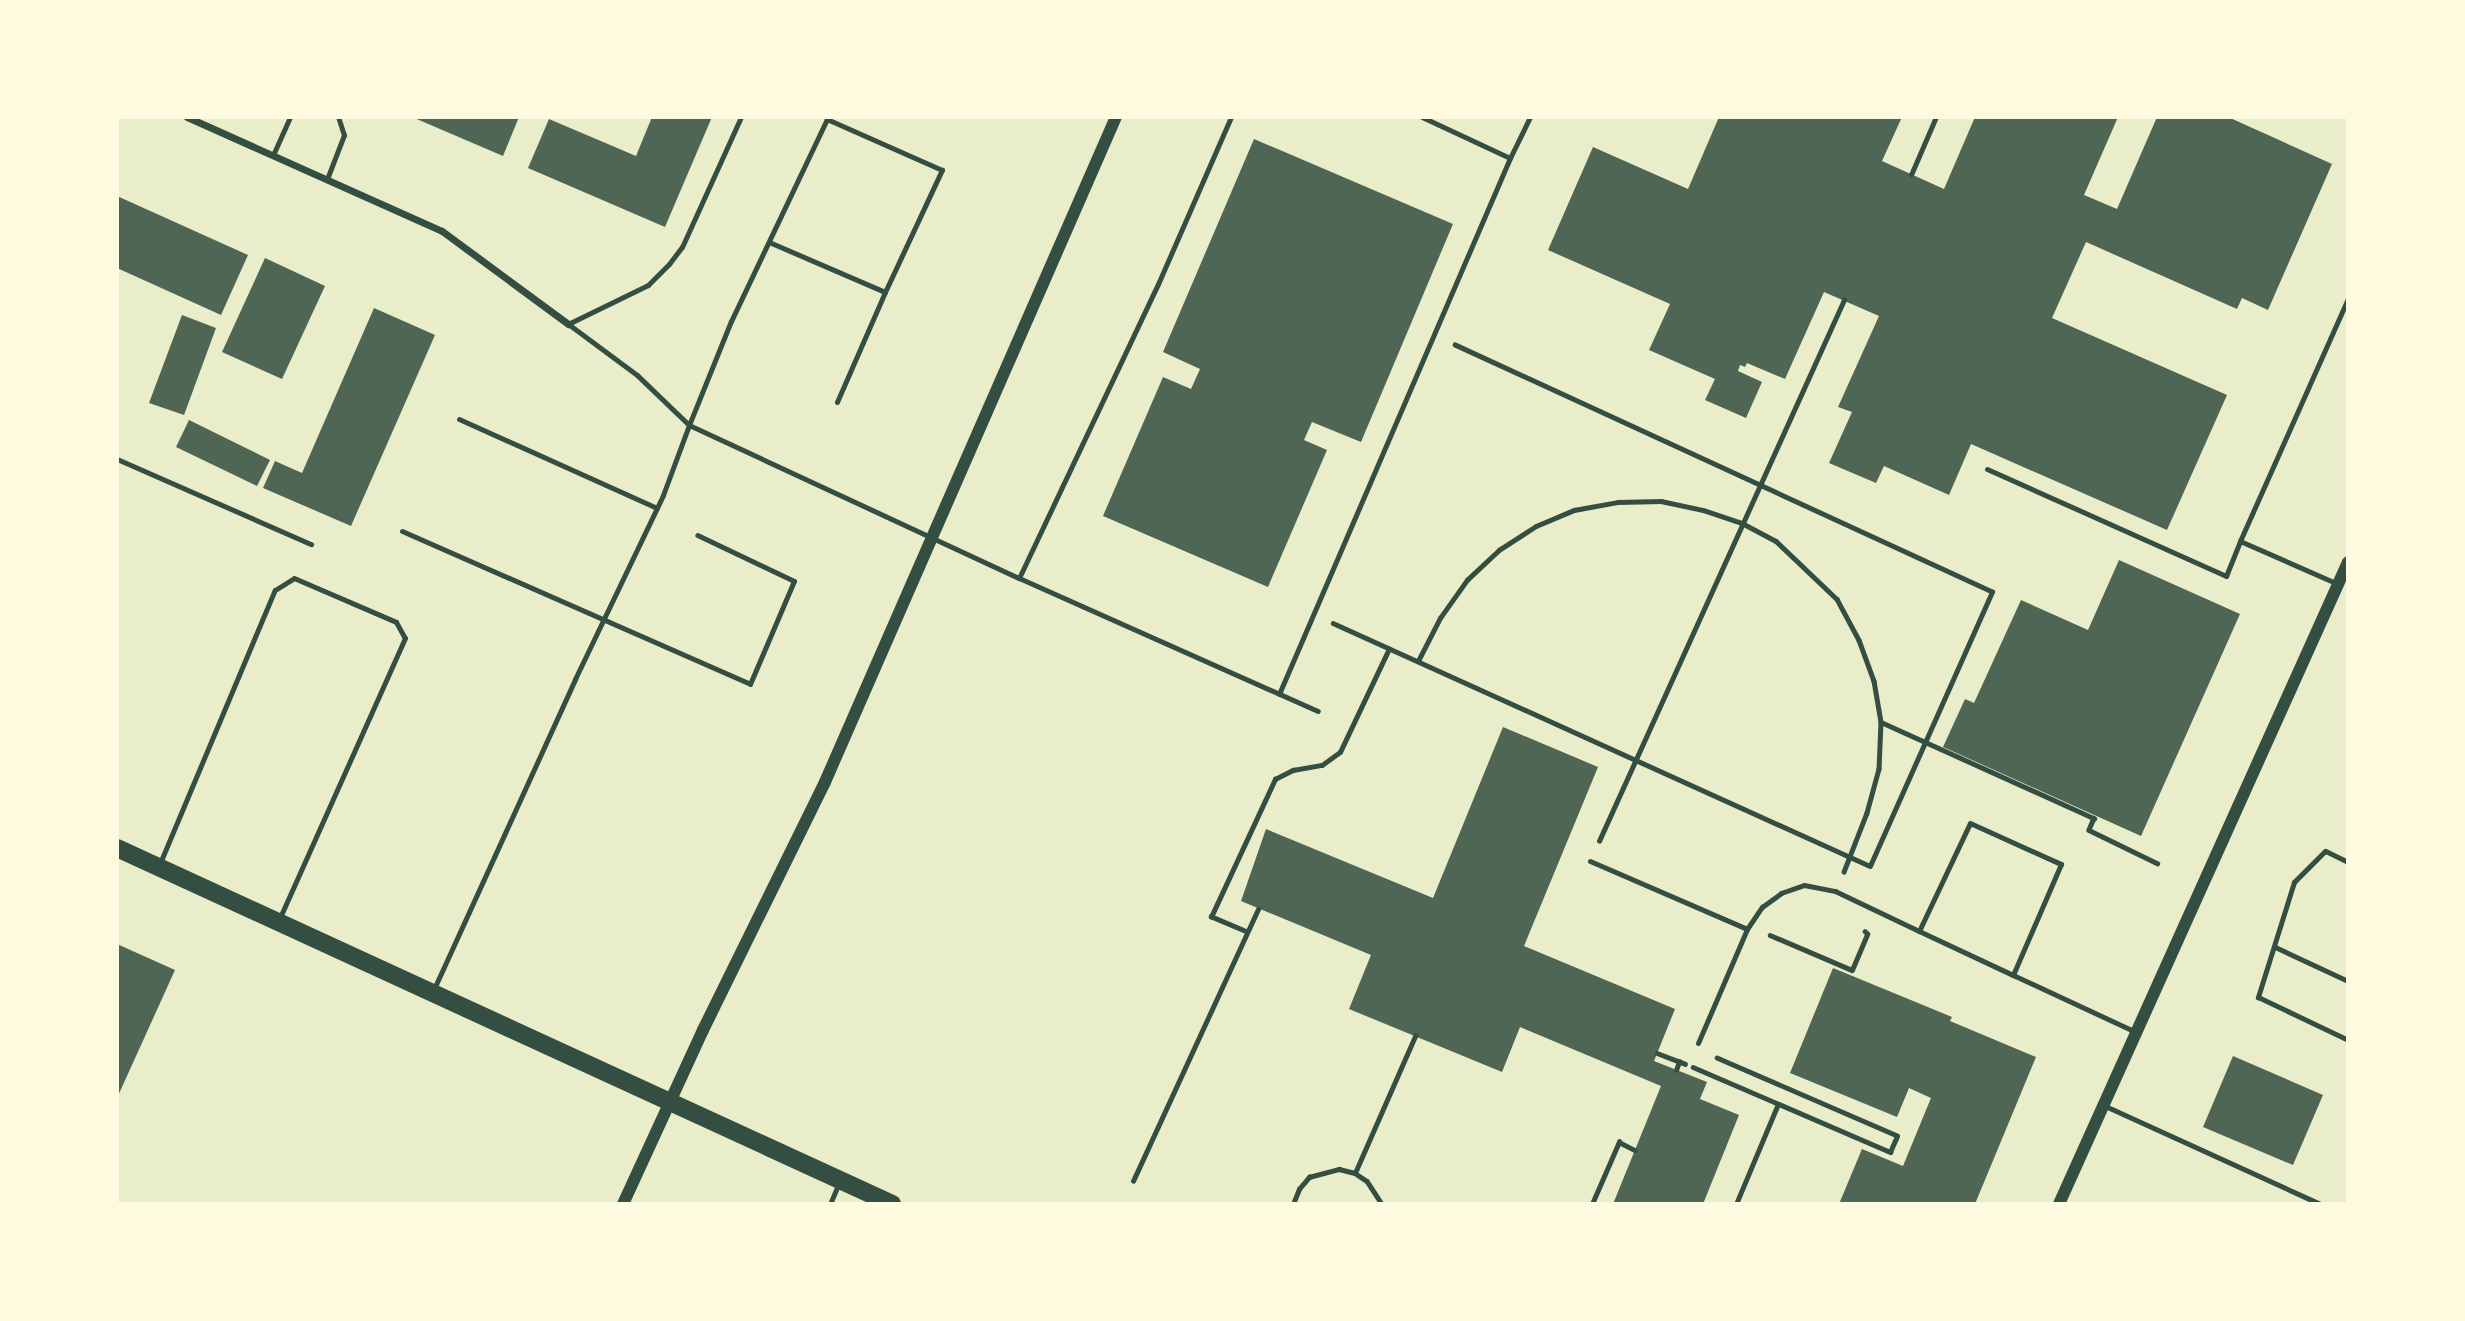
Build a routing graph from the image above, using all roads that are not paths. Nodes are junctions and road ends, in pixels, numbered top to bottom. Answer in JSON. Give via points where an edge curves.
{"nodes":[{"id":1,"x":187,"y":117,"type":"edge"},
{"id":2,"x":290,"y":117,"type":"edge"},
{"id":3,"x":338,"y":117,"type":"edge"},
{"id":4,"x":741,"y":117,"type":"edge"},
{"id":5,"x":1116,"y":117,"type":"edge"},
{"id":6,"x":1231,"y":117,"type":"edge"},
{"id":7,"x":1422,"y":117,"type":"edge"},
{"id":8,"x":1530,"y":117,"type":"edge"},
{"id":9,"x":273,"y":155,"type":"junction"},
{"id":10,"x":1510,"y":158,"type":"junction"},
{"id":11,"x":327,"y":179,"type":"junction"},
{"id":12,"x":769,"y":242,"type":"junction"},
{"id":13,"x":885,"y":292,"type":"junction"},
{"id":14,"x":2348,"y":298,"type":"edge"},
{"id":15,"x":568,"y":324,"type":"junction"},
{"id":16,"x":838,"y":402,"type":"dead end"},
{"id":17,"x":460,"y":419,"type":"dead end"},
{"id":18,"x":689,"y":425,"type":"junction"},
{"id":19,"x":117,"y":459,"type":"edge"},
{"id":20,"x":1987,"y":469,"type":"dead end"},
{"id":21,"x":657,"y":508,"type":"junction"},
{"id":22,"x":402,"y":531,"type":"dead end"},
{"id":23,"x":697,"y":535,"type":"dead end"},
{"id":24,"x":931,"y":538,"type":"junction"},
{"id":25,"x":2240,"y":541,"type":"junction"},
{"id":26,"x":311,"y":544,"type":"dead end"},
{"id":27,"x":2348,"y":562,"type":"edge"},
{"id":28,"x":1019,"y":578,"type":"junction"},
{"id":29,"x":2338,"y":584,"type":"junction"},
{"id":30,"x":604,"y":619,"type":"junction"},
{"id":31,"x":1279,"y":694,"type":"junction"},
{"id":32,"x":1318,"y":711,"type":"dead end"},
{"id":33,"x":117,"y":848,"type":"edge"},
{"id":34,"x":1590,"y":860,"type":"road end"},
{"id":35,"x":2348,"y":862,"type":"edge"},
{"id":36,"x":159,"y":867,"type":"junction"},
{"id":37,"x":278,"y":922,"type":"junction"},
{"id":38,"x":1748,"y":929,"type":"junction"},
{"id":39,"x":1920,"y":931,"type":"junction"},
{"id":40,"x":2275,"y":947,"type":"junction"},
{"id":41,"x":2013,"y":975,"type":"junction"},
{"id":42,"x":2348,"y":981,"type":"edge"},
{"id":43,"x":432,"y":994,"type":"junction"},
{"id":44,"x":2136,"y":1032,"type":"junction"},
{"id":45,"x":2348,"y":1040,"type":"edge"},
{"id":46,"x":1698,"y":1043,"type":"dead end"},
{"id":47,"x":669,"y":1102,"type":"junction"},
{"id":48,"x":2104,"y":1105,"type":"junction"},
{"id":49,"x":840,"y":1180,"type":"junction"},
{"id":50,"x":623,"y":1204,"type":"edge"},
{"id":51,"x":830,"y":1204,"type":"edge"},
{"id":52,"x":892,"y":1204,"type":"edge"},
{"id":53,"x":2059,"y":1204,"type":"edge"},
{"id":54,"x":2320,"y":1204,"type":"edge"}],
"edges":[{"from":1,"to":9,"type":"street"},
{"from":2,"to":9,"type":"lane"},
{"from":3,"to":11,"type":"lane","via":[[344,135]]},
{"from":4,"to":15,"type":"lane","via":[[682,247],[669,264],[648,285]]},
{"from":5,"to":24,"type":"street"},
{"from":6,"to":28,"type":"lane","via":[[1158,285]]},
{"from":7,"to":10,"type":"lane"},
{"from":8,"to":10,"type":"lane"},
{"from":9,"to":11,"type":"street"},
{"from":10,"to":31,"type":"lane"},
{"from":11,"to":15,"type":"street","via":[[442,231]]},
{"from":12,"to":13,"type":"lane"},
{"from":12,"to":13,"type":"lane","via":[[827,119],[942,170]]},
{"from":12,"to":18,"type":"lane"},
{"from":13,"to":16,"type":"lane"},
{"from":14,"to":25,"type":"lane"},
{"from":15,"to":18,"type":"lane","via":[[637,375]]},
{"from":17,"to":21,"type":"lane"},
{"from":18,"to":21,"type":"lane"},
{"from":18,"to":24,"type":"lane"},
{"from":19,"to":26,"type":"lane"},
{"from":20,"to":25,"type":"lane","via":[[2226,576]]},
{"from":21,"to":30,"type":"lane"},
{"from":22,"to":30,"type":"lane"},
{"from":23,"to":30,"type":"lane","via":[[794,581],[750,684]]},
{"from":24,"to":28,"type":"lane"},
{"from":24,"to":47,"type":"street","via":[[794,851]]},
{"from":25,"to":29,"type":"lane"},
{"from":27,"to":29,"type":"street"},
{"from":28,"to":31,"type":"lane"},
{"from":29,"to":44,"type":"street"},
{"from":30,"to":43,"type":"lane"},
{"from":31,"to":32,"type":"lane"},
{"from":33,"to":36,"type":"main road"},
{"from":34,"to":38,"type":"lane"},
{"from":35,"to":40,"type":"lane","via":[[2325,852],[2294,882]]},
{"from":36,"to":37,"type":"main road"},
{"from":36,"to":37,"type":"lane","via":[[275,590],[294,578],[396,622],[405,638]]},
{"from":37,"to":43,"type":"main road"},
{"from":38,"to":39,"type":"lane","via":[[1762,907],[1781,893],[1804,885],[1835,891]]},
{"from":38,"to":46,"type":"lane"},
{"from":39,"to":41,"type":"lane"},
{"from":39,"to":41,"type":"lane","via":[[1970,823],[2061,864]]},
{"from":40,"to":42,"type":"lane"},
{"from":40,"to":45,"type":"lane","via":[[2258,997]]},
{"from":41,"to":44,"type":"lane"},
{"from":43,"to":47,"type":"main road"},
{"from":44,"to":48,"type":"street"},
{"from":47,"to":49,"type":"main road"},
{"from":47,"to":50,"type":"street"},
{"from":48,"to":53,"type":"street"},
{"from":48,"to":54,"type":"lane"},
{"from":49,"to":51,"type":"lane"},
{"from":49,"to":52,"type":"main road"}]}
